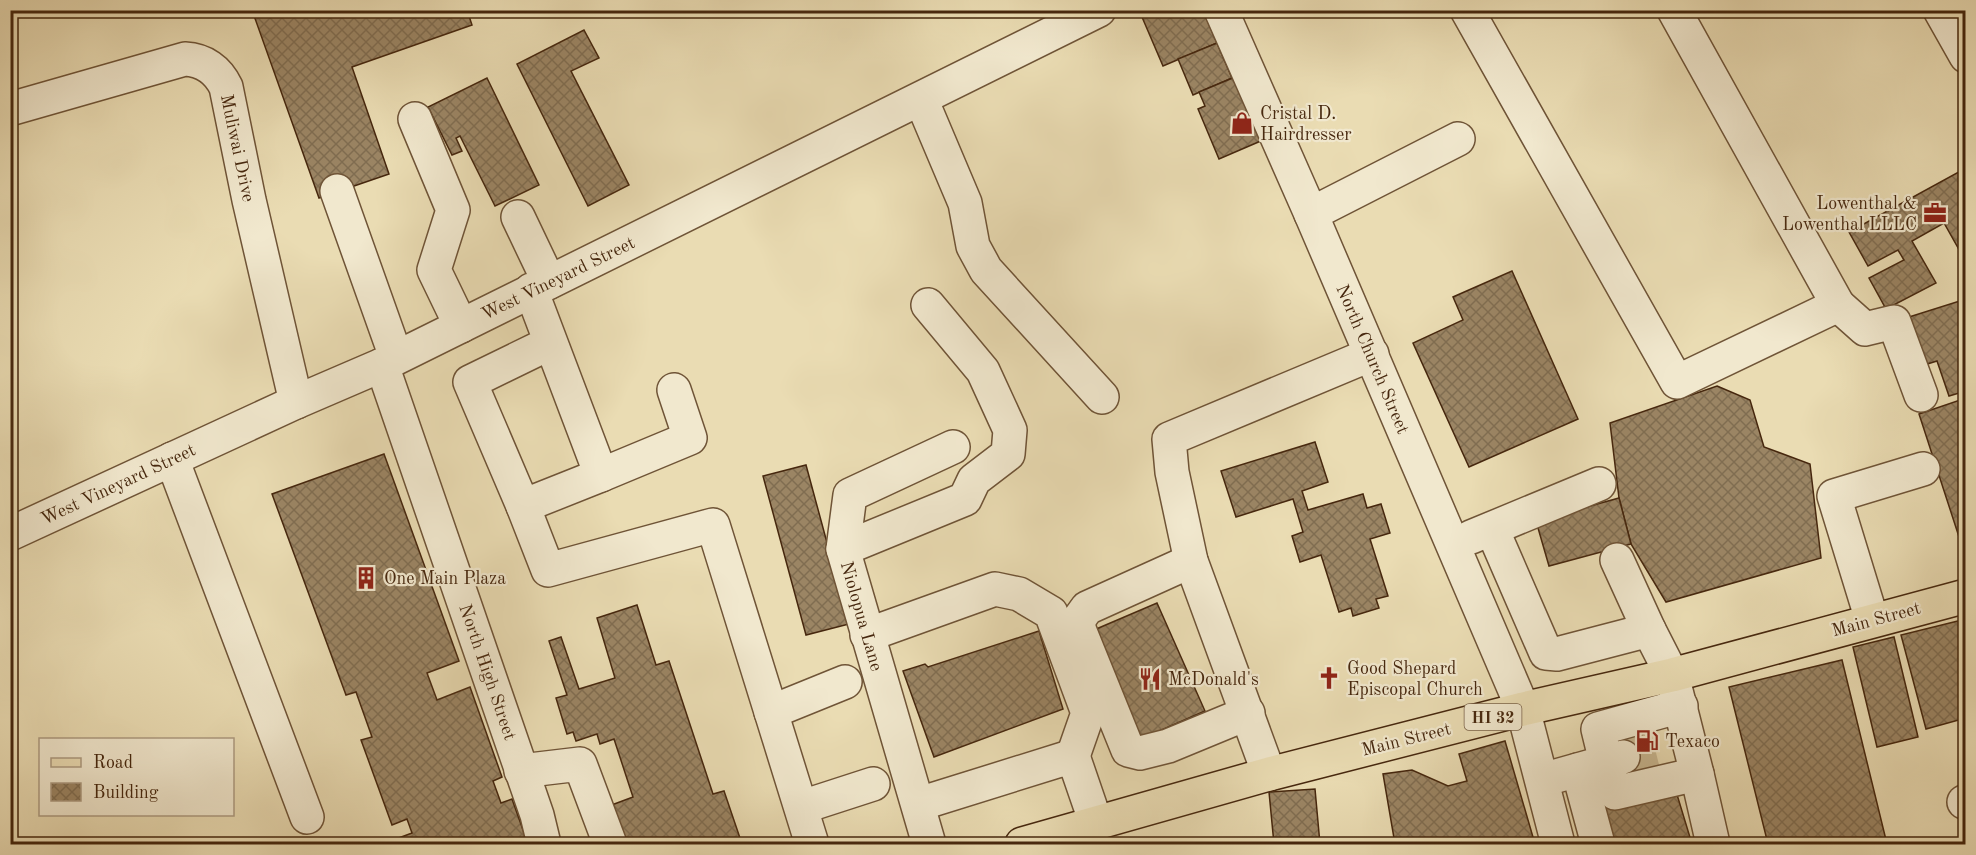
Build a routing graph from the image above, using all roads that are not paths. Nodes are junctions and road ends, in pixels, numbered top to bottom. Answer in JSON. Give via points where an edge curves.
{"nodes":[{"id":1,"x":1099,"y":10,"type":"edge"},
{"id":2,"x":1221,"y":10,"type":"edge"},
{"id":3,"x":1467,"y":10,"type":"edge"},
{"id":4,"x":1674,"y":10,"type":"edge"},
{"id":5,"x":1940,"y":10,"type":"edge"},
{"id":6,"x":1965,"y":56,"type":"edge"},
{"id":7,"x":921,"y":99,"type":"junction"},
{"id":8,"x":10,"y":109,"type":"edge"},
{"id":9,"x":415,"y":119,"type":"dead end"},
{"id":10,"x":1458,"y":138,"type":"dead end"},
{"id":11,"x":337,"y":191,"type":"dead end"},
{"id":12,"x":1311,"y":214,"type":"junction"},
{"id":13,"x":518,"y":217,"type":"dead end"},
{"id":14,"x":540,"y":286,"type":"junction"},
{"id":15,"x":928,"y":304,"type":"dead end"},
{"id":16,"x":1838,"y":304,"type":"junction"},
{"id":17,"x":461,"y":326,"type":"junction"},
{"id":18,"x":550,"y":343,"type":"junction"},
{"id":19,"x":1372,"y":354,"type":"junction"},
{"id":20,"x":389,"y":361,"type":"junction"},
{"id":21,"x":674,"y":390,"type":"dead end"},
{"id":22,"x":1921,"y":395,"type":"dead end"},
{"id":23,"x":1102,"y":397,"type":"dead end"},
{"id":24,"x":296,"y":402,"type":"junction"},
{"id":25,"x":953,"y":447,"type":"dead end"},
{"id":26,"x":172,"y":459,"type":"junction"},
{"id":27,"x":1923,"y":468,"type":"dead end"},
{"id":28,"x":601,"y":475,"type":"junction"},
{"id":29,"x":1599,"y":484,"type":"dead end"},
{"id":30,"x":523,"y":506,"type":"junction"},
{"id":31,"x":1492,"y":529,"type":"junction"},
{"id":32,"x":10,"y":534,"type":"edge"},
{"id":33,"x":1452,"y":544,"type":"junction"},
{"id":34,"x":843,"y":549,"type":"junction"},
{"id":35,"x":1617,"y":560,"type":"dead end"},
{"id":36,"x":1191,"y":561,"type":"junction"},
{"id":37,"x":1965,"y":597,"type":"edge"},
{"id":38,"x":1872,"y":620,"type":"junction"},
{"id":39,"x":1534,"y":627,"type":"junction"},
{"id":40,"x":1649,"y":630,"type":"junction"},
{"id":41,"x":867,"y":635,"type":"junction"},
{"id":42,"x":1496,"y":643,"type":"junction"},
{"id":43,"x":1672,"y":675,"type":"junction"},
{"id":44,"x":845,"y":682,"type":"dead end"},
{"id":45,"x":1587,"y":695,"type":"junction"},
{"id":46,"x":1681,"y":706,"type":"junction"},
{"id":47,"x":1523,"y":709,"type":"junction"},
{"id":48,"x":771,"y":712,"type":"junction"},
{"id":49,"x":1248,"y":713,"type":"junction"},
{"id":50,"x":1598,"y":729,"type":"junction"},
{"id":51,"x":1073,"y":756,"type":"junction"},
{"id":52,"x":1602,"y":763,"type":"junction"},
{"id":53,"x":521,"y":771,"type":"junction"},
{"id":54,"x":1269,"y":774,"type":"junction"},
{"id":55,"x":1697,"y":774,"type":"junction"},
{"id":56,"x":1542,"y":780,"type":"junction"},
{"id":57,"x":873,"y":784,"type":"dead end"},
{"id":58,"x":919,"y":804,"type":"junction"},
{"id":59,"x":801,"y":807,"type":"junction"},
{"id":60,"x":307,"y":817,"type":"dead end"},
{"id":61,"x":1096,"y":823,"type":"junction"},
{"id":62,"x":544,"y":844,"type":"edge"},
{"id":63,"x":610,"y":844,"type":"edge"},
{"id":64,"x":813,"y":844,"type":"edge"},
{"id":65,"x":929,"y":844,"type":"edge"},
{"id":66,"x":1022,"y":844,"type":"edge"},
{"id":67,"x":1558,"y":844,"type":"edge"},
{"id":68,"x":1598,"y":844,"type":"edge"},
{"id":69,"x":1713,"y":844,"type":"edge"}],
"edges":[{"from":1,"to":7,"type":"street","name":"West Vineyard Street"},
{"from":2,"to":12,"type":"street","name":"North Church Street"},
{"from":3,"to":16,"type":"street","via":[[1677,382]]},
{"from":4,"to":16,"type":"street"},
{"from":5,"to":6,"type":"street"},
{"from":7,"to":14,"type":"street","name":"West Vineyard Street"},
{"from":7,"to":23,"type":"street","via":[[965,203],[973,246],[986,270]]},
{"from":8,"to":24,"type":"street","name":"Muliwai Drive","via":[[185,59],[203,63],[219,74],[226,87]]},
{"from":9,"to":17,"type":"street","via":[[453,210],[434,270]]},
{"from":10,"to":12,"type":"street"},
{"from":11,"to":20,"type":"street","name":"North High Street"},
{"from":12,"to":19,"type":"street","name":"North Church Street"},
{"from":13,"to":14,"type":"street"},
{"from":14,"to":17,"type":"street","name":"West Vineyard Street"},
{"from":14,"to":18,"type":"street"},
{"from":15,"to":34,"type":"street","via":[[983,370],[1010,430],[1008,454],[974,480],[965,499]]},
{"from":16,"to":22,"type":"street","via":[[1865,329],[1894,322]]},
{"from":17,"to":20,"type":"street","name":"West Vineyard Street"},
{"from":18,"to":28,"type":"street"},
{"from":18,"to":30,"type":"street","via":[[470,382]]},
{"from":19,"to":33,"type":"street","name":"North Church Street"},
{"from":19,"to":36,"type":"street","via":[[1169,439]]},
{"from":20,"to":24,"type":"street","name":"West Vineyard Street"},
{"from":20,"to":53,"type":"street","name":"North High Street"},
{"from":21,"to":28,"type":"street","via":[[690,438]]},
{"from":24,"to":26,"type":"street","name":"West Vineyard Street"},
{"from":25,"to":34,"type":"street","name":"Niolopua Lane","via":[[850,495]]},
{"from":26,"to":32,"type":"street","name":"West Vineyard Street"},
{"from":26,"to":60,"type":"street"},
{"from":27,"to":38,"type":"street","via":[[1834,496]]},
{"from":28,"to":30,"type":"street"},
{"from":29,"to":31,"type":"street"},
{"from":30,"to":48,"type":"street","via":[[548,570],[713,525]]},
{"from":31,"to":33,"type":"street"},
{"from":31,"to":39,"type":"street"},
{"from":33,"to":42,"type":"street","name":"North Church Street"},
{"from":34,"to":41,"type":"street","name":"Niolopua Lane"},
{"from":35,"to":40,"type":"street"},
{"from":36,"to":49,"type":"street"},
{"from":36,"to":49,"type":"street","via":[[1087,608],[1079,619],[1079,629],[1128,750],[1140,753],[1168,746]]},
{"from":37,"to":38,"type":"main road","name":"Main Street","number":"HI 32"},
{"from":38,"to":43,"type":"main road","name":"Main Street","number":"HI 32"},
{"from":39,"to":40,"type":"street","via":[[1546,653],[1557,654]]},
{"from":39,"to":42,"type":"street"},
{"from":40,"to":43,"type":"street"},
{"from":41,"to":51,"type":"street","via":[[995,589],[1027,598],[1051,613],[1088,713]]},
{"from":41,"to":58,"type":"street","name":"Niolopua Lane"},
{"from":42,"to":47,"type":"street","name":"North Church Street"},
{"from":43,"to":45,"type":"main road","name":"Main Street","number":"HI 32"},
{"from":43,"to":46,"type":"street"},
{"from":44,"to":48,"type":"street"},
{"from":45,"to":47,"type":"main road","name":"Main Street","number":"HI 32"},
{"from":45,"to":50,"type":"street"},
{"from":46,"to":50,"type":"street"},
{"from":46,"to":55,"type":"street","via":[[1678,743]]},
{"from":47,"to":54,"type":"main road","name":"Main Street","number":"HI 32"},
{"from":47,"to":56,"type":"street","name":"North Church Street"},
{"from":48,"to":59,"type":"street"},
{"from":49,"to":54,"type":"street"},
{"from":50,"to":52,"type":"street"},
{"from":51,"to":58,"type":"street"},
{"from":51,"to":61,"type":"street"},
{"from":52,"to":55,"type":"street","via":[[1615,793]]},
{"from":52,"to":56,"type":"street"},
{"from":52,"to":68,"type":"street"},
{"from":53,"to":62,"type":"street","name":"North High Street"},
{"from":53,"to":63,"type":"street","via":[[579,764]]},
{"from":54,"to":61,"type":"main road","name":"Main Street","number":"HI 32"},
{"from":55,"to":69,"type":"street"},
{"from":56,"to":67,"type":"street","name":"North Church Street"},
{"from":57,"to":59,"type":"street"},
{"from":58,"to":65,"type":"street","name":"Niolopua Lane"},
{"from":59,"to":64,"type":"street"},
{"from":61,"to":66,"type":"main road","name":"Main Street","number":"HI 32"}]}
